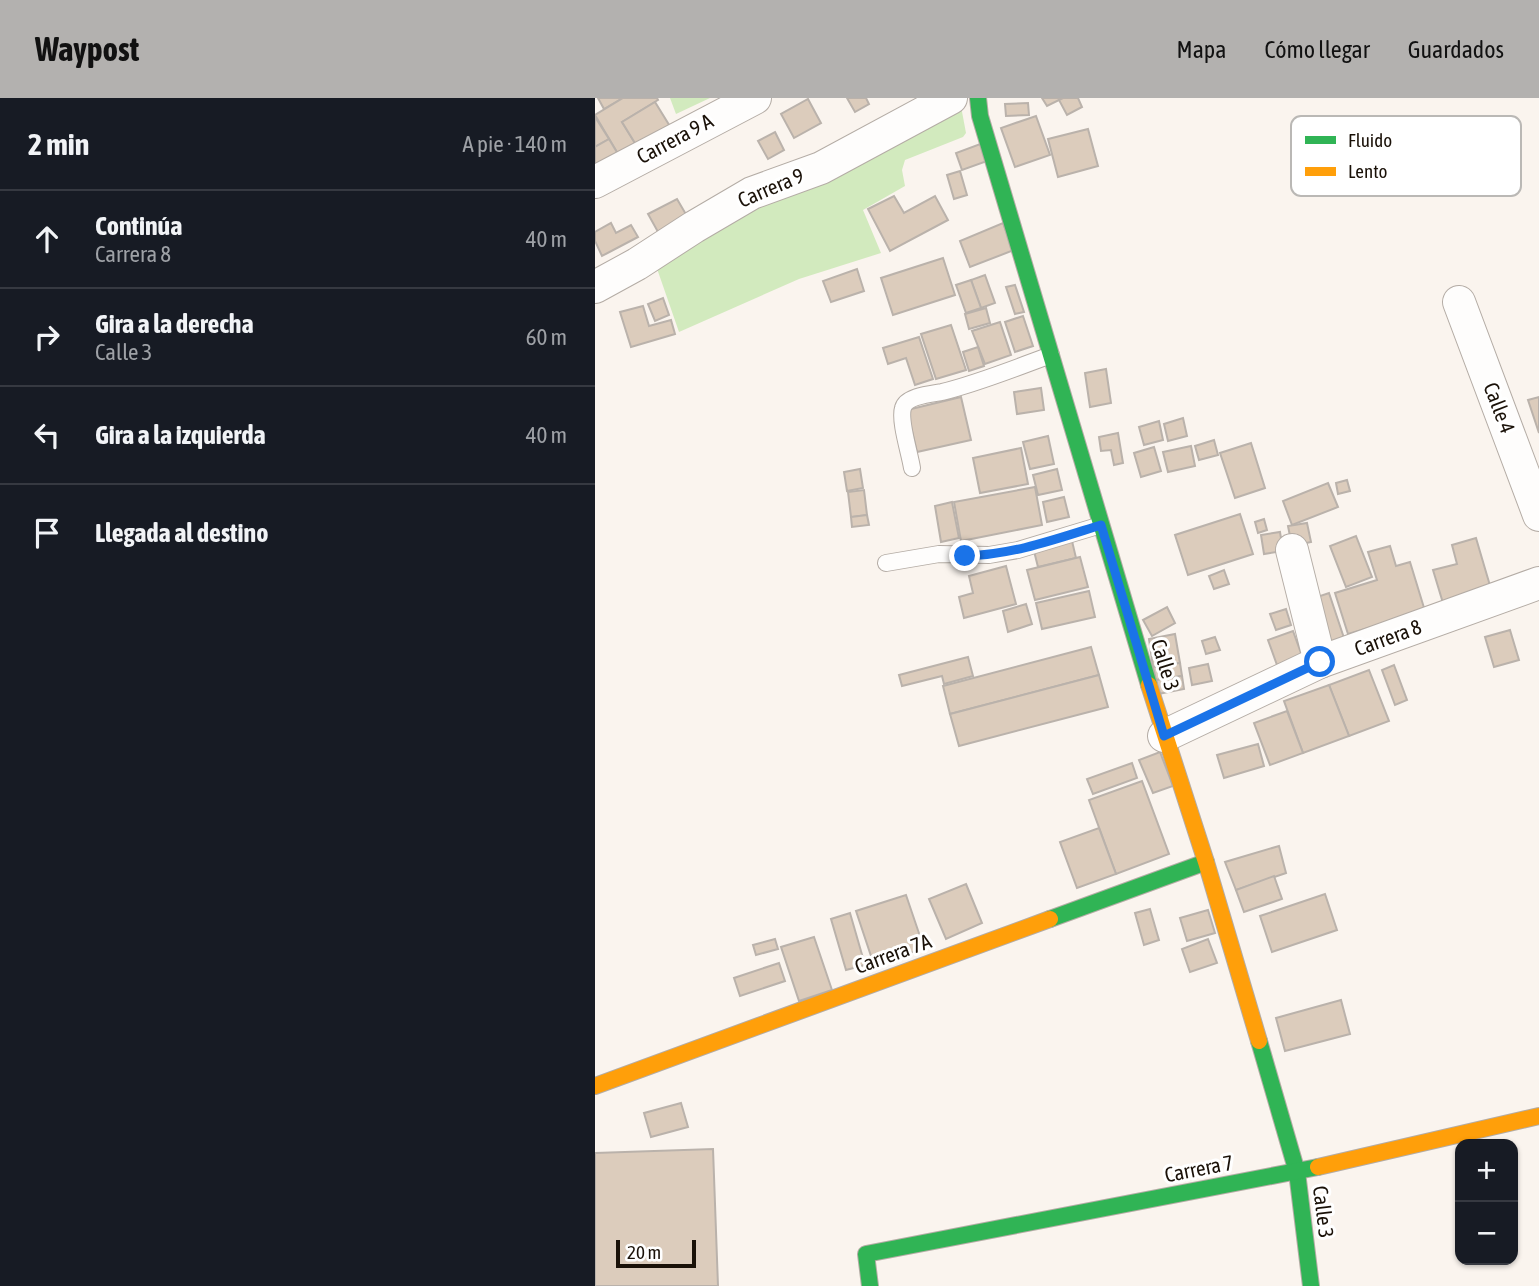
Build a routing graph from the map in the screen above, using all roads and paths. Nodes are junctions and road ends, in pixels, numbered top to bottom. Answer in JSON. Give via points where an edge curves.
{"nodes":[{"id":1,"x":755,"y":98,"type":"edge"},
{"id":2,"x":951,"y":98,"type":"edge"},
{"id":3,"x":978,"y":98,"type":"edge"},
{"id":4,"x":595,"y":181,"type":"edge"},
{"id":5,"x":595,"y":286,"type":"edge"},
{"id":6,"x":1459,"y":302,"type":"dead end"},
{"id":7,"x":1051,"y":355,"type":"junction"},
{"id":8,"x":912,"y":468,"type":"dead end"},
{"id":9,"x":1539,"y":515,"type":"edge"},
{"id":10,"x":1101,"y":525,"type":"junction"},
{"id":11,"x":1291,"y":550,"type":"dead end"},
{"id":12,"x":886,"y":563,"type":"dead end"},
{"id":13,"x":1539,"y":583,"type":"edge"},
{"id":14,"x":1320,"y":662,"type":"junction"},
{"id":15,"x":1164,"y":736,"type":"junction"},
{"id":16,"x":1206,"y":863,"type":"junction"},
{"id":17,"x":595,"y":1086,"type":"edge"},
{"id":18,"x":1539,"y":1116,"type":"edge"},
{"id":19,"x":1297,"y":1172,"type":"junction"},
{"id":20,"x":870,"y":1286,"type":"edge"},
{"id":21,"x":1311,"y":1286,"type":"edge"}],
"edges":[{"from":1,"to":4,"type":"street","name":"Carrera 9 A"},
{"from":2,"to":5,"type":"street","name":"Carrera 9","via":[[821,168],[752,193]]},
{"from":3,"to":7,"type":"street","name":"Calle 3"},
{"from":6,"to":9,"type":"street","name":"Calle 4"},
{"from":7,"to":8,"type":"lane","via":[[906,403],[902,416]]},
{"from":7,"to":10,"type":"street","name":"Calle 3"},
{"from":10,"to":12,"type":"lane","via":[[1018,550],[989,555],[939,554]]},
{"from":10,"to":15,"type":"street","name":"Calle 3"},
{"from":11,"to":14,"type":"street"},
{"from":13,"to":14,"type":"street","name":"Carrera 8"},
{"from":14,"to":15,"type":"street","name":"Carrera 8"},
{"from":15,"to":16,"type":"street","name":"Calle 3"},
{"from":16,"to":17,"type":"street","name":"Carrera 7A"},
{"from":16,"to":19,"type":"street","name":"Calle 3"},
{"from":18,"to":19,"type":"street","name":"Carrera 7"},
{"from":19,"to":20,"type":"street","name":"Carrera 7","via":[[866,1254]]},
{"from":19,"to":21,"type":"street","name":"Calle 3"}]}
